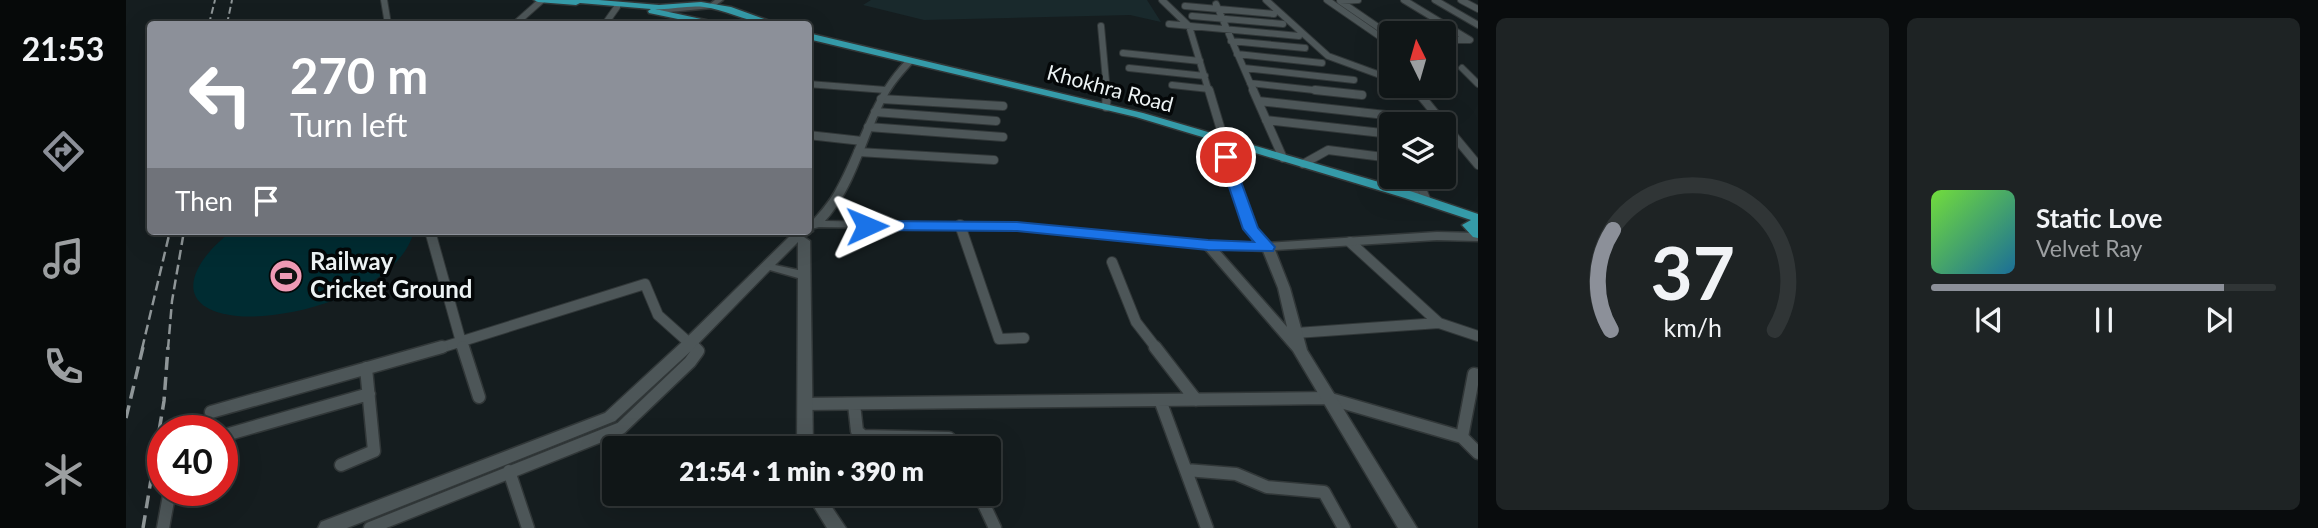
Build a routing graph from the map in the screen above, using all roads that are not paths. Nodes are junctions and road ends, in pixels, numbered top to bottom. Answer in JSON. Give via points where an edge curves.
{"nodes":[{"id":1,"x":384,"y":0,"type":"edge"},
{"id":2,"x":540,"y":0,"type":"edge"},
{"id":3,"x":567,"y":0,"type":"edge"},
{"id":4,"x":1163,"y":0,"type":"edge"},
{"id":5,"x":1266,"y":0,"type":"edge"},
{"id":6,"x":1327,"y":0,"type":"edge"},
{"id":7,"x":1358,"y":0,"type":"edge"},
{"id":8,"x":1404,"y":0,"type":"edge"},
{"id":9,"x":1435,"y":0,"type":"edge"},
{"id":10,"x":1461,"y":0,"type":"edge"},
{"id":11,"x":719,"y":3,"type":"edge"},
{"id":12,"x":1185,"y":6,"type":"dead end"},
{"id":13,"x":617,"y":7,"type":"junction"},
{"id":14,"x":1217,"y":7,"type":"junction"},
{"id":15,"x":658,"y":9,"type":"junction"},
{"id":16,"x":1478,"y":9,"type":"edge"},
{"id":17,"x":1273,"y":14,"type":"dead end"},
{"id":18,"x":1192,"y":16,"type":"dead end"},
{"id":19,"x":1222,"y":19,"type":"junction"},
{"id":20,"x":388,"y":21,"type":"edge"},
{"id":21,"x":518,"y":21,"type":"edge"},
{"id":22,"x":607,"y":21,"type":"edge"},
{"id":23,"x":701,"y":21,"type":"edge"},
{"id":24,"x":766,"y":21,"type":"edge"},
{"id":25,"x":1169,"y":24,"type":"dead end"},
{"id":26,"x":1283,"y":24,"type":"dead end"},
{"id":27,"x":1478,"y":25,"type":"edge"},
{"id":28,"x":1101,"y":26,"type":"dead end"},
{"id":29,"x":1189,"y":26,"type":"junction"},
{"id":30,"x":1227,"y":30,"type":"junction"},
{"id":31,"x":1379,"y":31,"type":"edge"},
{"id":32,"x":1379,"y":33,"type":"edge"},
{"id":33,"x":1299,"y":36,"type":"dead end"},
{"id":34,"x":812,"y":40,"type":"edge"},
{"id":35,"x":1456,"y":40,"type":"edge"},
{"id":36,"x":1474,"y":40,"type":"edge"},
{"id":37,"x":1231,"y":41,"type":"junction"},
{"id":38,"x":1305,"y":48,"type":"dead end"},
{"id":39,"x":1123,"y":53,"type":"dead end"},
{"id":40,"x":1237,"y":54,"type":"junction"},
{"id":41,"x":1200,"y":61,"type":"junction"},
{"id":42,"x":909,"y":62,"type":"junction"},
{"id":43,"x":1322,"y":63,"type":"dead end"},
{"id":44,"x":1129,"y":68,"type":"dead end"},
{"id":45,"x":1244,"y":68,"type":"junction"},
{"id":46,"x":1478,"y":69,"type":"edge"},
{"id":47,"x":1379,"y":75,"type":"edge"},
{"id":48,"x":1205,"y":76,"type":"junction"},
{"id":49,"x":1354,"y":80,"type":"dead end"},
{"id":50,"x":1250,"y":83,"type":"junction"},
{"id":51,"x":1478,"y":83,"type":"edge"},
{"id":52,"x":812,"y":85,"type":"edge"},
{"id":53,"x":1171,"y":85,"type":"dead end"},
{"id":54,"x":1209,"y":89,"type":"junction"},
{"id":55,"x":884,"y":94,"type":"junction"},
{"id":56,"x":1362,"y":95,"type":"dead end"},
{"id":57,"x":1423,"y":98,"type":"edge"},
{"id":58,"x":1258,"y":101,"type":"junction"},
{"id":59,"x":1003,"y":106,"type":"dead end"},
{"id":60,"x":1106,"y":107,"type":"junction"},
{"id":61,"x":874,"y":112,"type":"junction"},
{"id":62,"x":1434,"y":112,"type":"edge"},
{"id":63,"x":1379,"y":114,"type":"edge"},
{"id":64,"x":1266,"y":120,"type":"junction"},
{"id":65,"x":996,"y":121,"type":"dead end"},
{"id":66,"x":868,"y":127,"type":"junction"},
{"id":67,"x":1379,"y":133,"type":"edge"},
{"id":68,"x":812,"y":135,"type":"edge"},
{"id":69,"x":1003,"y":137,"type":"dead end"},
{"id":70,"x":1456,"y":138,"type":"edge"},
{"id":71,"x":862,"y":141,"type":"junction"},
{"id":72,"x":1226,"y":143,"type":"junction"},
{"id":73,"x":1323,"y":146,"type":"dead end"},
{"id":74,"x":858,"y":152,"type":"junction"},
{"id":75,"x":1379,"y":154,"type":"edge"},
{"id":76,"x":1379,"y":155,"type":"edge"},
{"id":77,"x":1283,"y":158,"type":"junction"},
{"id":78,"x":994,"y":160,"type":"dead end"},
{"id":79,"x":1303,"y":164,"type":"junction"},
{"id":80,"x":1478,"y":165,"type":"edge"},
{"id":81,"x":1416,"y":189,"type":"edge"},
{"id":82,"x":1420,"y":189,"type":"edge"},
{"id":83,"x":1422,"y":199,"type":"junction"},
{"id":84,"x":960,"y":225,"type":"junction"},
{"id":85,"x":812,"y":227,"type":"edge"},
{"id":86,"x":1475,"y":228,"type":"edge"},
{"id":87,"x":812,"y":231,"type":"edge"},
{"id":88,"x":431,"y":235,"type":"edge"},
{"id":89,"x":800,"y":235,"type":"edge"},
{"id":90,"x":805,"y":235,"type":"edge"},
{"id":91,"x":809,"y":235,"type":"edge"},
{"id":92,"x":1350,"y":242,"type":"junction"},
{"id":93,"x":1208,"y":245,"type":"junction"},
{"id":94,"x":1268,"y":247,"type":"junction"},
{"id":95,"x":1112,"y":262,"type":"dead end"},
{"id":96,"x":775,"y":269,"type":"junction"},
{"id":97,"x":804,"y":275,"type":"junction"},
{"id":98,"x":1439,"y":323,"type":"junction"},
{"id":99,"x":1296,"y":333,"type":"junction"},
{"id":100,"x":1478,"y":334,"type":"edge"},
{"id":101,"x":1024,"y":338,"type":"dead end"},
{"id":102,"x":461,"y":341,"type":"junction"},
{"id":103,"x":692,"y":346,"type":"junction"},
{"id":104,"x":1300,"y":351,"type":"junction"},
{"id":105,"x":366,"y":368,"type":"junction"},
{"id":106,"x":1478,"y":375,"type":"edge"},
{"id":107,"x":369,"y":394,"type":"junction"},
{"id":108,"x":479,"y":397,"type":"dead end"},
{"id":109,"x":1327,"y":398,"type":"junction"},
{"id":110,"x":1160,"y":400,"type":"junction"},
{"id":111,"x":1196,"y":400,"type":"junction"},
{"id":112,"x":804,"y":404,"type":"junction"},
{"id":113,"x":854,"y":404,"type":"junction"},
{"id":114,"x":211,"y":411,"type":"dead end"},
{"id":115,"x":238,"y":431,"type":"edge"},
{"id":116,"x":805,"y":436,"type":"edge"},
{"id":117,"x":863,"y":436,"type":"edge"},
{"id":118,"x":1462,"y":437,"type":"junction"},
{"id":119,"x":1478,"y":453,"type":"edge"},
{"id":120,"x":341,"y":466,"type":"dead end"},
{"id":121,"x":1186,"y":470,"type":"junction"},
{"id":122,"x":509,"y":471,"type":"junction"},
{"id":123,"x":167,"y":506,"type":"edge"},
{"id":124,"x":822,"y":506,"type":"edge"},
{"id":125,"x":985,"y":506,"type":"edge"},
{"id":126,"x":163,"y":528,"type":"edge"},
{"id":127,"x":327,"y":528,"type":"edge"},
{"id":128,"x":346,"y":528,"type":"edge"},
{"id":129,"x":370,"y":528,"type":"edge"},
{"id":130,"x":528,"y":528,"type":"edge"},
{"id":131,"x":837,"y":528,"type":"edge"},
{"id":132,"x":995,"y":528,"type":"edge"},
{"id":133,"x":1207,"y":528,"type":"edge"},
{"id":134,"x":1344,"y":528,"type":"edge"},
{"id":135,"x":1408,"y":528,"type":"edge"}],
"edges":[{"from":1,"to":20,"type":"street"},
{"from":2,"to":13,"type":"main road"},
{"from":2,"to":21,"type":"street"},
{"from":3,"to":15,"type":"main road"},
{"from":4,"to":29,"type":"street"},
{"from":5,"to":47,"type":"street","via":[[1328,56]]},
{"from":6,"to":32,"type":"street"},
{"from":7,"to":31,"type":"street","via":[[1340,1]]},
{"from":8,"to":36,"type":"street"},
{"from":9,"to":27,"type":"street"},
{"from":10,"to":16,"type":"street"},
{"from":11,"to":15,"type":"street"},
{"from":11,"to":15,"type":"main road"},
{"from":11,"to":24,"type":"main road"},
{"from":12,"to":14,"type":"street"},
{"from":13,"to":15,"type":"main road"},
{"from":13,"to":22,"type":"street"},
{"from":14,"to":17,"type":"street"},
{"from":14,"to":19,"type":"street"},
{"from":15,"to":23,"type":"main road"},
{"from":18,"to":19,"type":"street"},
{"from":19,"to":26,"type":"street"},
{"from":19,"to":30,"type":"street"},
{"from":25,"to":29,"type":"street"},
{"from":28,"to":60,"type":"street","via":[[1108,80]]},
{"from":29,"to":30,"type":"street"},
{"from":29,"to":41,"type":"street"},
{"from":30,"to":33,"type":"street"},
{"from":30,"to":37,"type":"street"},
{"from":34,"to":42,"type":"main road","name":"Khokhra Road"},
{"from":35,"to":36,"type":"street"},
{"from":37,"to":38,"type":"street"},
{"from":37,"to":40,"type":"street"},
{"from":39,"to":41,"type":"street"},
{"from":40,"to":43,"type":"street"},
{"from":40,"to":45,"type":"street"},
{"from":41,"to":48,"type":"street"},
{"from":42,"to":55,"type":"street"},
{"from":42,"to":60,"type":"main road","name":"Khokhra Road"},
{"from":42,"to":72,"type":"main road","name":"Khokhra Road"},
{"from":44,"to":48,"type":"street"},
{"from":45,"to":49,"type":"street"},
{"from":45,"to":50,"type":"street"},
{"from":46,"to":51,"type":"street","via":[[1462,68]]},
{"from":48,"to":54,"type":"street"},
{"from":50,"to":56,"type":"street"},
{"from":50,"to":58,"type":"street"},
{"from":52,"to":55,"type":"street"},
{"from":53,"to":54,"type":"street"},
{"from":54,"to":72,"type":"street"},
{"from":55,"to":59,"type":"street"},
{"from":55,"to":61,"type":"street"},
{"from":57,"to":62,"type":"street"},
{"from":58,"to":63,"type":"street"},
{"from":58,"to":64,"type":"street"},
{"from":60,"to":72,"type":"main road","name":"Khokhra Road"},
{"from":61,"to":65,"type":"street"},
{"from":61,"to":66,"type":"street"},
{"from":64,"to":67,"type":"street"},
{"from":64,"to":77,"type":"street"},
{"from":66,"to":69,"type":"street"},
{"from":66,"to":71,"type":"street"},
{"from":68,"to":71,"type":"street"},
{"from":70,"to":80,"type":"street"},
{"from":71,"to":74,"type":"street"},
{"from":72,"to":77,"type":"main road","name":"Khokhra Road"},
{"from":72,"to":86,"type":"main road","name":"Khokhra Road","via":[[1452,215]]},
{"from":72,"to":94,"type":"street","via":[[1226,157],[1251,229]]},
{"from":73,"to":75,"type":"street"},
{"from":74,"to":78,"type":"street"},
{"from":74,"to":85,"type":"street","via":[[850,174]]},
{"from":76,"to":79,"type":"street","via":[[1328,150]]},
{"from":77,"to":79,"type":"main road","name":"Khokhra Road"},
{"from":79,"to":83,"type":"main road","name":"Khokhra Road"},
{"from":81,"to":83,"type":"street"},
{"from":82,"to":83,"type":"street"},
{"from":83,"to":86,"type":"main road","name":"Khokhra Road"},
{"from":84,"to":87,"type":"street"},
{"from":84,"to":93,"type":"street"},
{"from":84,"to":101,"type":"street","via":[[999,339]]},
{"from":86,"to":92,"type":"street","via":[[1437,236]]},
{"from":88,"to":102,"type":"street"},
{"from":89,"to":103,"type":"street"},
{"from":90,"to":96,"type":"street"},
{"from":91,"to":97,"type":"street"},
{"from":92,"to":94,"type":"street"},
{"from":92,"to":98,"type":"street"},
{"from":93,"to":94,"type":"street"},
{"from":93,"to":104,"type":"street"},
{"from":94,"to":99,"type":"street"},
{"from":95,"to":111,"type":"street","via":[[1136,323]]},
{"from":96,"to":97,"type":"street"},
{"from":96,"to":103,"type":"street"},
{"from":97,"to":112,"type":"street"},
{"from":98,"to":99,"type":"street"},
{"from":98,"to":100,"type":"street"},
{"from":99,"to":104,"type":"street"},
{"from":102,"to":103,"type":"street","via":[[645,284],[658,315]]},
{"from":102,"to":105,"type":"street"},
{"from":102,"to":108,"type":"street"},
{"from":103,"to":122,"type":"street","via":[[698,351],[690,362],[621,428]]},
{"from":103,"to":127,"type":"street","via":[[610,417]]},
{"from":103,"to":128,"type":"street","via":[[614,422]]},
{"from":104,"to":109,"type":"street"},
{"from":105,"to":107,"type":"street"},
{"from":105,"to":114,"type":"street"},
{"from":106,"to":118,"type":"street","via":[[1474,374]]},
{"from":107,"to":115,"type":"street"},
{"from":107,"to":120,"type":"street","via":[[374,452]]},
{"from":109,"to":111,"type":"street"},
{"from":109,"to":118,"type":"street"},
{"from":109,"to":135,"type":"street"},
{"from":110,"to":111,"type":"street"},
{"from":110,"to":113,"type":"street"},
{"from":110,"to":121,"type":"street"},
{"from":112,"to":113,"type":"street"},
{"from":112,"to":116,"type":"street"},
{"from":113,"to":117,"type":"street"},
{"from":118,"to":119,"type":"street"},
{"from":121,"to":133,"type":"street"},
{"from":121,"to":134,"type":"street","via":[[1236,474],[1267,487],[1324,492]]},
{"from":122,"to":129,"type":"street"},
{"from":122,"to":130,"type":"street"},
{"from":123,"to":126,"type":"street"},
{"from":124,"to":131,"type":"street"},
{"from":125,"to":132,"type":"street"}]}
